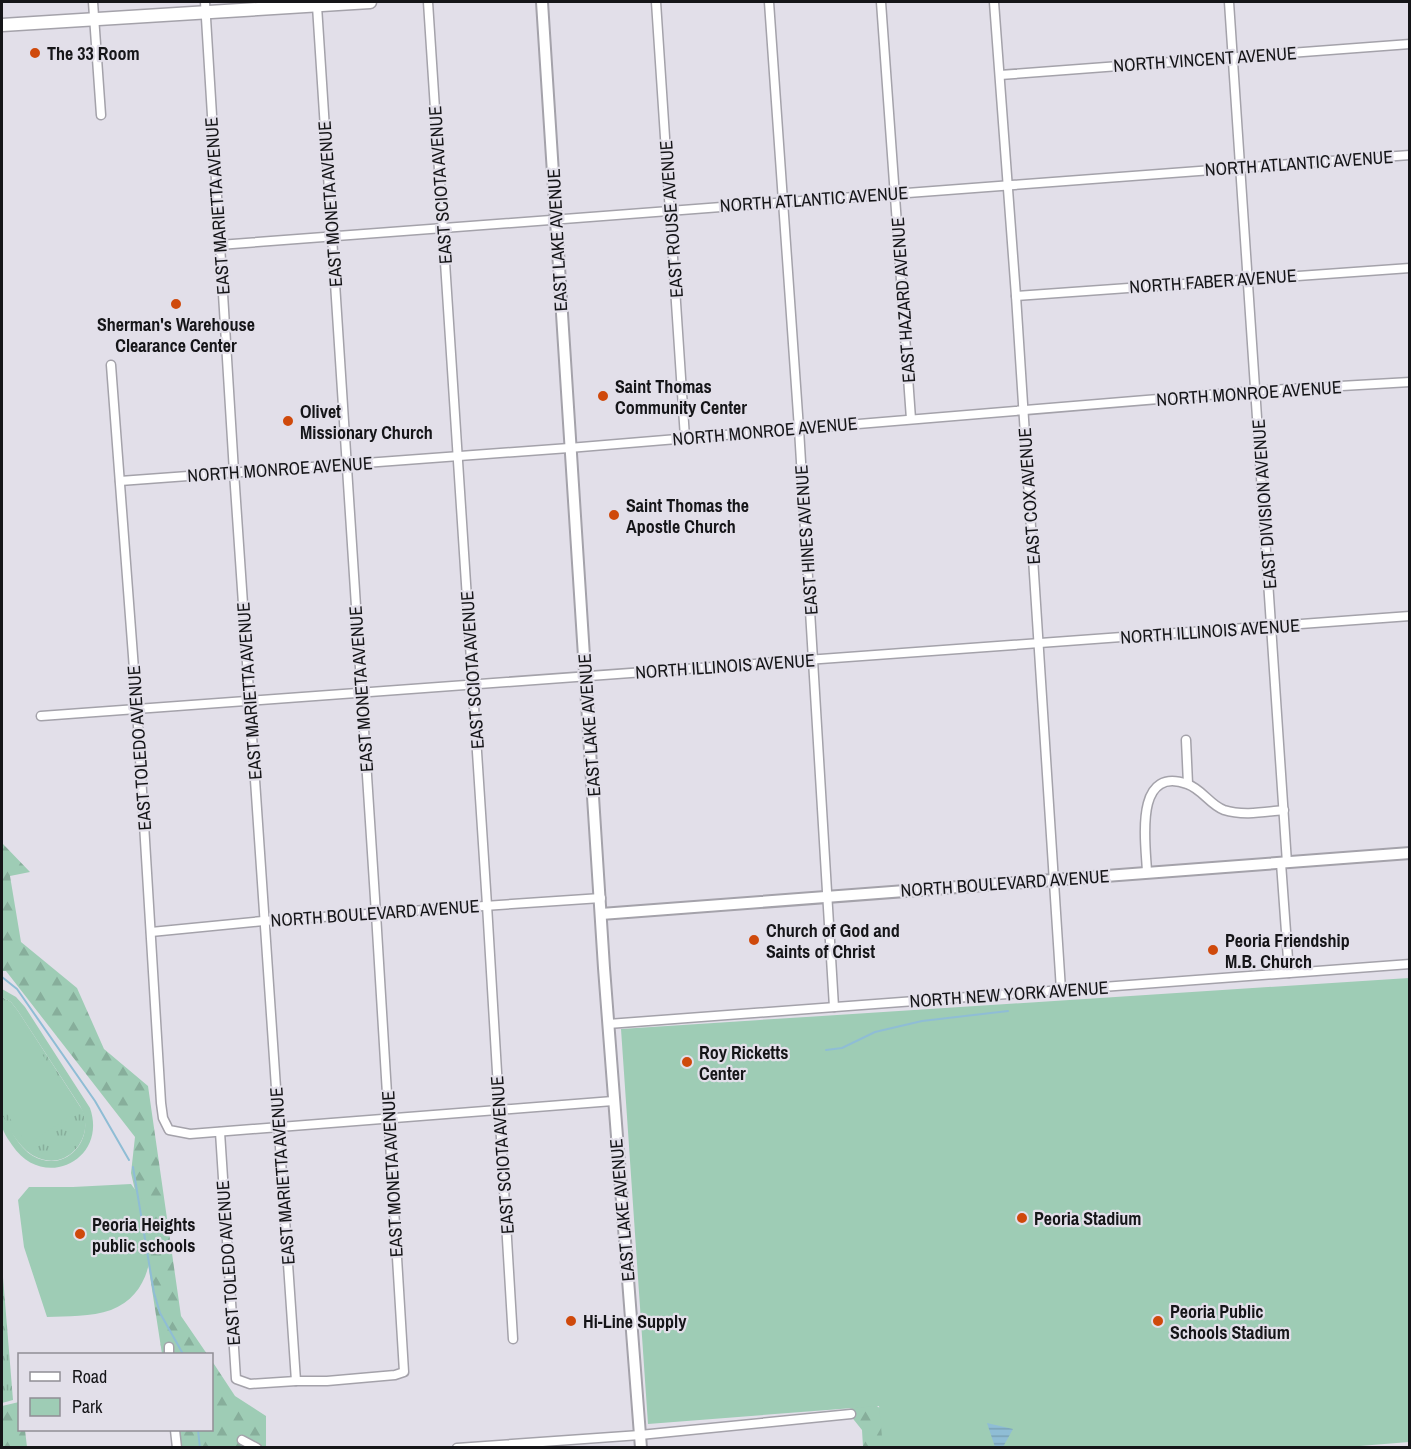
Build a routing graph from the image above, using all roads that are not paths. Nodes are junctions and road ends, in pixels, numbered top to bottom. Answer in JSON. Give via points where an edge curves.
{"nodes":[{"id":1,"x":93,"y":2,"type":"edge"},
{"id":2,"x":370,"y":2,"type":"edge"},
{"id":3,"x":428,"y":2,"type":"edge"},
{"id":4,"x":542,"y":2,"type":"edge"},
{"id":5,"x":656,"y":2,"type":"edge"},
{"id":6,"x":769,"y":2,"type":"edge"},
{"id":7,"x":881,"y":2,"type":"edge"},
{"id":8,"x":994,"y":2,"type":"edge"},
{"id":9,"x":1229,"y":2,"type":"edge"},
{"id":10,"x":317,"y":6,"type":"junction"},
{"id":11,"x":205,"y":7,"type":"edge"},
{"id":12,"x":94,"y":19,"type":"junction"},
{"id":13,"x":2,"y":25,"type":"edge"},
{"id":14,"x":1410,"y":44,"type":"edge"},
{"id":15,"x":1233,"y":56,"type":"junction"},
{"id":16,"x":1000,"y":75,"type":"junction"},
{"id":17,"x":100,"y":115,"type":"dead end"},
{"id":18,"x":1410,"y":155,"type":"edge"},
{"id":19,"x":1241,"y":168,"type":"junction"},
{"id":20,"x":1008,"y":184,"type":"junction"},
{"id":21,"x":895,"y":193,"type":"junction"},
{"id":22,"x":783,"y":201,"type":"junction"},
{"id":23,"x":670,"y":210,"type":"junction"},
{"id":24,"x":555,"y":220,"type":"junction"},
{"id":25,"x":443,"y":228,"type":"junction"},
{"id":26,"x":332,"y":237,"type":"junction"},
{"id":27,"x":219,"y":245,"type":"junction"},
{"id":28,"x":1410,"y":268,"type":"edge"},
{"id":29,"x":1248,"y":278,"type":"junction"},
{"id":30,"x":1016,"y":296,"type":"junction"},
{"id":31,"x":111,"y":365,"type":"dead end"},
{"id":32,"x":1410,"y":382,"type":"edge"},
{"id":33,"x":1255,"y":391,"type":"junction"},
{"id":34,"x":1024,"y":411,"type":"junction"},
{"id":35,"x":911,"y":419,"type":"junction"},
{"id":36,"x":799,"y":429,"type":"junction"},
{"id":37,"x":685,"y":438,"type":"junction"},
{"id":38,"x":569,"y":448,"type":"junction"},
{"id":39,"x":458,"y":455,"type":"junction"},
{"id":40,"x":346,"y":464,"type":"junction"},
{"id":41,"x":234,"y":472,"type":"junction"},
{"id":42,"x":120,"y":481,"type":"junction"},
{"id":43,"x":1410,"y":616,"type":"edge"},
{"id":44,"x":1273,"y":626,"type":"junction"},
{"id":45,"x":1039,"y":643,"type":"junction"},
{"id":46,"x":813,"y":659,"type":"junction"},
{"id":47,"x":585,"y":675,"type":"junction"},
{"id":48,"x":473,"y":684,"type":"junction"},
{"id":49,"x":361,"y":693,"type":"junction"},
{"id":50,"x":249,"y":701,"type":"junction"},
{"id":51,"x":137,"y":709,"type":"junction"},
{"id":52,"x":41,"y":716,"type":"dead end"},
{"id":53,"x":1186,"y":740,"type":"dead end"},
{"id":54,"x":1188,"y":784,"type":"junction"},
{"id":55,"x":1284,"y":810,"type":"junction"},
{"id":56,"x":1410,"y":853,"type":"edge"},
{"id":57,"x":1284,"y":863,"type":"junction"},
{"id":58,"x":1147,"y":872,"type":"junction"},
{"id":59,"x":1053,"y":879,"type":"junction"},
{"id":60,"x":829,"y":897,"type":"junction"},
{"id":61,"x":601,"y":898,"type":"junction"},
{"id":62,"x":487,"y":905,"type":"junction"},
{"id":63,"x":376,"y":914,"type":"junction"},
{"id":64,"x":601,"y":914,"type":"junction"},
{"id":65,"x":263,"y":921,"type":"junction"},
{"id":66,"x":151,"y":932,"type":"junction"},
{"id":67,"x":1410,"y":964,"type":"edge"},
{"id":68,"x":1289,"y":973,"type":"junction"},
{"id":69,"x":1061,"y":990,"type":"junction"},
{"id":70,"x":834,"y":1006,"type":"junction"},
{"id":71,"x":608,"y":1024,"type":"junction"},
{"id":72,"x":613,"y":1101,"type":"junction"},
{"id":73,"x":498,"y":1110,"type":"junction"},
{"id":74,"x":389,"y":1119,"type":"junction"},
{"id":75,"x":278,"y":1127,"type":"junction"},
{"id":76,"x":220,"y":1132,"type":"junction"},
{"id":77,"x":513,"y":1339,"type":"dead end"},
{"id":78,"x":296,"y":1381,"type":"junction"},
{"id":79,"x":851,"y":1414,"type":"dead end"},
{"id":80,"x":175,"y":1431,"type":"edge"},
{"id":81,"x":640,"y":1435,"type":"junction"},
{"id":82,"x":242,"y":1440,"type":"dead end"},
{"id":83,"x":177,"y":1448,"type":"edge"},
{"id":84,"x":257,"y":1448,"type":"edge"},
{"id":85,"x":457,"y":1448,"type":"edge"},
{"id":86,"x":641,"y":1448,"type":"edge"}],
"edges":[{"from":1,"to":12,"type":"street"},
{"from":2,"to":10,"type":"main road"},
{"from":3,"to":25,"type":"street","name":"EAST SCIOTA AVENUE"},
{"from":4,"to":24,"type":"street","name":"EAST LAKE AVENUE"},
{"from":5,"to":23,"type":"street","name":"EAST ROUSE AVENUE"},
{"from":6,"to":22,"type":"street","name":"EAST HINES AVENUE"},
{"from":7,"to":21,"type":"street","name":"EAST HAZARD AVENUE"},
{"from":8,"to":16,"type":"street","name":"EAST COX AVENUE"},
{"from":9,"to":15,"type":"street","name":"EAST DIVISION AVENUE"},
{"from":10,"to":11,"type":"main road"},
{"from":10,"to":26,"type":"street","name":"EAST MONETA AVENUE"},
{"from":11,"to":12,"type":"main road"},
{"from":11,"to":27,"type":"street","name":"EAST MARIETTA AVENUE"},
{"from":12,"to":13,"type":"main road"},
{"from":12,"to":17,"type":"street"},
{"from":14,"to":15,"type":"street","name":"NORTH VINCENT AVENUE"},
{"from":15,"to":16,"type":"street","name":"NORTH VINCENT AVENUE"},
{"from":15,"to":19,"type":"street","name":"EAST DIVISION AVENUE"},
{"from":16,"to":20,"type":"street","name":"EAST COX AVENUE"},
{"from":18,"to":19,"type":"street","name":"NORTH ATLANTIC AVENUE"},
{"from":19,"to":20,"type":"street","name":"NORTH ATLANTIC AVENUE"},
{"from":19,"to":29,"type":"street","name":"EAST DIVISION AVENUE"},
{"from":20,"to":21,"type":"street","name":"NORTH ATLANTIC AVENUE"},
{"from":20,"to":30,"type":"street","name":"EAST COX AVENUE"},
{"from":21,"to":22,"type":"street","name":"NORTH ATLANTIC AVENUE"},
{"from":21,"to":35,"type":"street","name":"EAST HAZARD AVENUE"},
{"from":22,"to":23,"type":"street","name":"NORTH ATLANTIC AVENUE"},
{"from":22,"to":36,"type":"street","name":"EAST HINES AVENUE"},
{"from":23,"to":24,"type":"street","name":"NORTH ATLANTIC AVENUE"},
{"from":23,"to":37,"type":"street","name":"EAST ROUSE AVENUE"},
{"from":24,"to":25,"type":"street","name":"NORTH ATLANTIC AVENUE"},
{"from":24,"to":38,"type":"street","name":"EAST LAKE AVENUE"},
{"from":25,"to":26,"type":"street","name":"NORTH ATLANTIC AVENUE"},
{"from":25,"to":39,"type":"street","name":"EAST SCIOTA AVENUE"},
{"from":26,"to":27,"type":"street","name":"NORTH ATLANTIC AVENUE"},
{"from":26,"to":40,"type":"street","name":"EAST MONETA AVENUE"},
{"from":27,"to":41,"type":"street","name":"EAST MARIETTA AVENUE"},
{"from":28,"to":29,"type":"street","name":"NORTH FABER AVENUE"},
{"from":29,"to":30,"type":"street","name":"NORTH FABER AVENUE"},
{"from":29,"to":33,"type":"street","name":"EAST DIVISION AVENUE"},
{"from":30,"to":34,"type":"street","name":"EAST COX AVENUE"},
{"from":31,"to":42,"type":"street","name":"EAST TOLEDO AVENUE"},
{"from":32,"to":33,"type":"street","name":"NORTH MONROE AVENUE"},
{"from":33,"to":34,"type":"street","name":"NORTH MONROE AVENUE"},
{"from":33,"to":44,"type":"street","name":"EAST DIVISION AVENUE"},
{"from":34,"to":35,"type":"street","name":"NORTH MONROE AVENUE"},
{"from":34,"to":45,"type":"street","name":"EAST COX AVENUE"},
{"from":35,"to":36,"type":"street","name":"NORTH MONROE AVENUE"},
{"from":36,"to":37,"type":"street","name":"NORTH MONROE AVENUE"},
{"from":36,"to":46,"type":"street","name":"EAST HINES AVENUE"},
{"from":37,"to":38,"type":"street","name":"NORTH MONROE AVENUE"},
{"from":38,"to":39,"type":"street","name":"NORTH MONROE AVENUE"},
{"from":38,"to":47,"type":"street","name":"EAST LAKE AVENUE"},
{"from":39,"to":40,"type":"street","name":"NORTH MONROE AVENUE"},
{"from":39,"to":48,"type":"street","name":"EAST SCIOTA AVENUE"},
{"from":40,"to":41,"type":"street","name":"NORTH MONROE AVENUE"},
{"from":40,"to":49,"type":"street","name":"EAST MONETA AVENUE"},
{"from":41,"to":42,"type":"street","name":"NORTH MONROE AVENUE"},
{"from":41,"to":50,"type":"street","name":"EAST MARIETTA AVENUE"},
{"from":42,"to":51,"type":"street","name":"EAST TOLEDO AVENUE"},
{"from":43,"to":44,"type":"street","name":"NORTH ILLINOIS AVENUE"},
{"from":44,"to":45,"type":"street","name":"NORTH ILLINOIS AVENUE"},
{"from":44,"to":55,"type":"street","name":"EAST DIVISION AVENUE"},
{"from":45,"to":46,"type":"street","name":"NORTH ILLINOIS AVENUE"},
{"from":45,"to":59,"type":"street","name":"EAST COX AVENUE"},
{"from":46,"to":47,"type":"street","name":"NORTH ILLINOIS AVENUE"},
{"from":46,"to":60,"type":"street","name":"EAST HINES AVENUE"},
{"from":47,"to":48,"type":"street","name":"NORTH ILLINOIS AVENUE"},
{"from":47,"to":61,"type":"street","name":"EAST LAKE AVENUE"},
{"from":48,"to":49,"type":"street","name":"NORTH ILLINOIS AVENUE"},
{"from":48,"to":62,"type":"street","name":"EAST SCIOTA AVENUE"},
{"from":49,"to":50,"type":"street","name":"NORTH ILLINOIS AVENUE"},
{"from":49,"to":63,"type":"street","name":"EAST MONETA AVENUE"},
{"from":50,"to":51,"type":"street","name":"NORTH ILLINOIS AVENUE"},
{"from":50,"to":65,"type":"street","name":"EAST MARIETTA AVENUE"},
{"from":51,"to":52,"type":"street","name":"NORTH ILLINOIS AVENUE"},
{"from":51,"to":66,"type":"street","name":"EAST TOLEDO AVENUE"},
{"from":53,"to":54,"type":"street"},
{"from":54,"to":55,"type":"street","via":[[1222,809],[1240,814]]},
{"from":54,"to":58,"type":"street","via":[[1161,785],[1147,803]]},
{"from":55,"to":57,"type":"street","name":"EAST DIVISION AVENUE"},
{"from":56,"to":57,"type":"street","name":"NORTH BOULEVARD AVENUE"},
{"from":57,"to":58,"type":"street","name":"NORTH BOULEVARD AVENUE"},
{"from":57,"to":68,"type":"street","name":"EAST DIVISION AVENUE"},
{"from":58,"to":59,"type":"street","name":"NORTH BOULEVARD AVENUE"},
{"from":59,"to":60,"type":"street","name":"NORTH BOULEVARD AVENUE"},
{"from":59,"to":69,"type":"street","name":"EAST COX AVENUE"},
{"from":60,"to":64,"type":"street","name":"NORTH BOULEVARD AVENUE"},
{"from":60,"to":70,"type":"street","name":"EAST HINES AVENUE"},
{"from":61,"to":62,"type":"street","name":"NORTH BOULEVARD AVENUE"},
{"from":61,"to":64,"type":"street","name":"EAST LAKE AVENUE"},
{"from":62,"to":63,"type":"street","name":"NORTH BOULEVARD AVENUE"},
{"from":62,"to":73,"type":"street","name":"EAST SCIOTA AVENUE"},
{"from":63,"to":65,"type":"street","name":"NORTH BOULEVARD AVENUE"},
{"from":63,"to":74,"type":"street","name":"EAST MONETA AVENUE"},
{"from":64,"to":71,"type":"street","name":"EAST LAKE AVENUE"},
{"from":65,"to":66,"type":"street","name":"NORTH BOULEVARD AVENUE"},
{"from":65,"to":75,"type":"street","name":"EAST MARIETTA AVENUE"},
{"from":66,"to":76,"type":"street","name":"EAST TOLEDO AVENUE","via":[[163,1118],[169,1130],[190,1134]]},
{"from":67,"to":68,"type":"street","name":"NORTH NEW YORK AVENUE"},
{"from":68,"to":69,"type":"street","name":"NORTH NEW YORK AVENUE"},
{"from":69,"to":70,"type":"street","name":"NORTH NEW YORK AVENUE"},
{"from":70,"to":71,"type":"street","name":"NORTH NEW YORK AVENUE"},
{"from":71,"to":72,"type":"street","name":"EAST LAKE AVENUE"},
{"from":72,"to":73,"type":"street"},
{"from":72,"to":81,"type":"street","name":"EAST LAKE AVENUE"},
{"from":73,"to":74,"type":"street"},
{"from":73,"to":77,"type":"street","name":"EAST SCIOTA AVENUE"},
{"from":74,"to":75,"type":"street"},
{"from":74,"to":78,"type":"street","name":"EAST MONETA AVENUE","via":[[404,1371],[395,1375]]},
{"from":75,"to":76,"type":"street"},
{"from":75,"to":78,"type":"street","name":"EAST MARIETTA AVENUE"},
{"from":76,"to":78,"type":"street","name":"EAST TOLEDO AVENUE","via":[[236,1379],[250,1384]]},
{"from":79,"to":81,"type":"street"},
{"from":80,"to":83,"type":"street"},
{"from":81,"to":85,"type":"street"},
{"from":81,"to":86,"type":"street","name":"EAST LAKE AVENUE"},
{"from":82,"to":84,"type":"street"}]}
